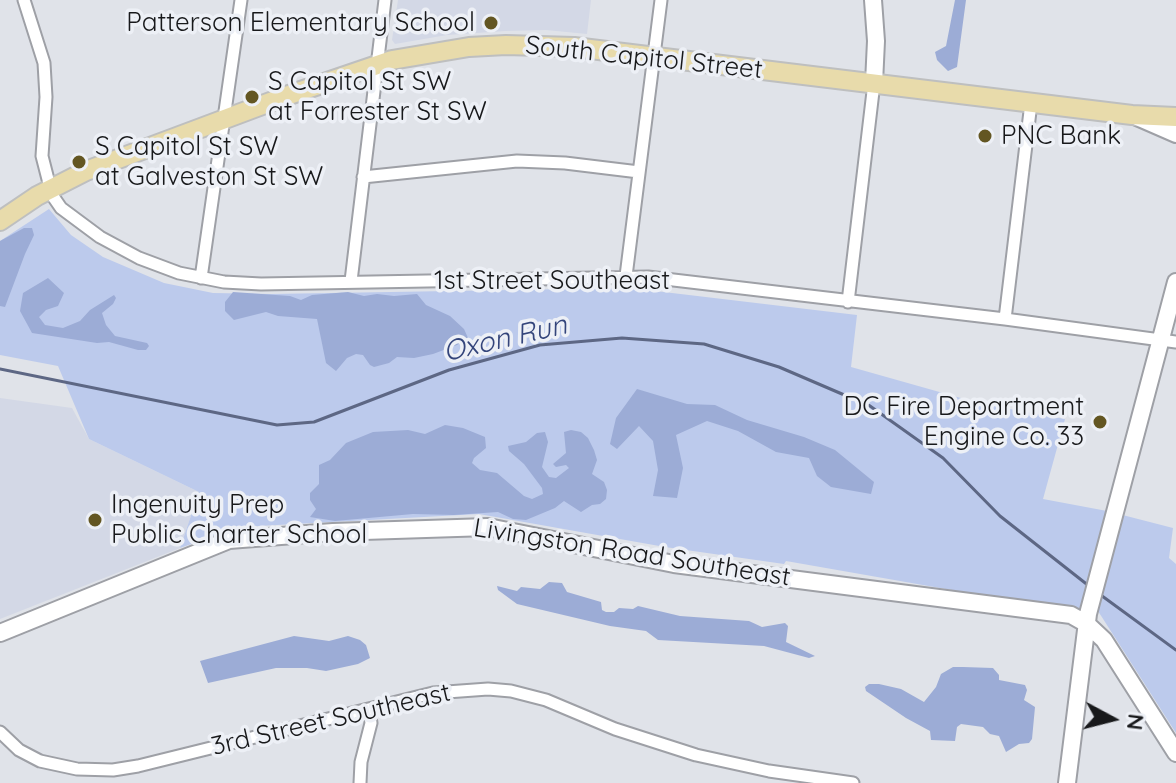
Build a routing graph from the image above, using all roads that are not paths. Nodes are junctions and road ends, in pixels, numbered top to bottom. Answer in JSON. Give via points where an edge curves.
{"nodes":[{"id":1,"x":24,"y":0,"type":"edge"},
{"id":2,"x":241,"y":0,"type":"edge"},
{"id":3,"x":385,"y":0,"type":"edge"},
{"id":4,"x":661,"y":0,"type":"edge"},
{"id":5,"x":873,"y":0,"type":"edge"},
{"id":6,"x":654,"y":56,"type":"junction"},
{"id":7,"x":377,"y":64,"type":"junction"},
{"id":8,"x":874,"y":83,"type":"junction"},
{"id":9,"x":1031,"y":103,"type":"junction"},
{"id":10,"x":1132,"y":115,"type":"junction"},
{"id":11,"x":1176,"y":117,"type":"edge"},
{"id":12,"x":224,"y":119,"type":"junction"},
{"id":13,"x":1176,"y":134,"type":"edge"},
{"id":14,"x":639,"y":172,"type":"junction"},
{"id":15,"x":363,"y":177,"type":"junction"},
{"id":16,"x":49,"y":190,"type":"junction"},
{"id":17,"x":0,"y":221,"type":"edge"},
{"id":18,"x":626,"y":276,"type":"junction"},
{"id":19,"x":201,"y":278,"type":"junction"},
{"id":20,"x":351,"y":281,"type":"junction"},
{"id":21,"x":1176,"y":282,"type":"edge"},
{"id":22,"x":848,"y":302,"type":"junction"},
{"id":23,"x":1005,"y":319,"type":"junction"},
{"id":24,"x":1169,"y":341,"type":"edge"},
{"id":25,"x":1088,"y":617,"type":"junction"},
{"id":26,"x":0,"y":633,"type":"edge"},
{"id":27,"x":369,"y":709,"type":"junction"},
{"id":28,"x":0,"y":732,"type":"edge"},
{"id":29,"x":1176,"y":753,"type":"edge"},
{"id":30,"x":360,"y":783,"type":"edge"},
{"id":31,"x":853,"y":783,"type":"edge"},
{"id":32,"x":1067,"y":783,"type":"edge"}],
"edges":[{"from":1,"to":16,"type":"street","via":[[44,63],[42,156]]},
{"from":2,"to":12,"type":"street"},
{"from":3,"to":7,"type":"street"},
{"from":4,"to":6,"type":"street"},
{"from":5,"to":8,"type":"street"},
{"from":6,"to":7,"type":"main road","name":"South Capitol Street","via":[[506,45]]},
{"from":6,"to":8,"type":"main road","name":"South Capitol Street"},
{"from":6,"to":14,"type":"street"},
{"from":7,"to":12,"type":"main road","name":"South Capitol Street"},
{"from":7,"to":15,"type":"street"},
{"from":8,"to":9,"type":"main road","name":"South Capitol Street"},
{"from":8,"to":22,"type":"street"},
{"from":9,"to":10,"type":"main road","name":"South Capitol Street"},
{"from":9,"to":23,"type":"street"},
{"from":10,"to":11,"type":"main road","name":"South Capitol Street"},
{"from":10,"to":13,"type":"street"},
{"from":12,"to":16,"type":"main road","name":"South Capitol Street"},
{"from":12,"to":19,"type":"street"},
{"from":14,"to":15,"type":"street","via":[[517,161]]},
{"from":14,"to":18,"type":"street"},
{"from":15,"to":20,"type":"street"},
{"from":16,"to":17,"type":"main road","name":"South Capitol Street"},
{"from":16,"to":19,"type":"street","name":"1st Street Southeast","via":[[61,208],[100,237],[150,263]]},
{"from":18,"to":20,"type":"street","name":"1st Street Southeast"},
{"from":18,"to":22,"type":"street","name":"1st Street Southeast"},
{"from":19,"to":20,"type":"street","name":"1st Street Southeast","via":[[261,284]]},
{"from":21,"to":24,"type":"street"},
{"from":22,"to":23,"type":"street","name":"1st Street Southeast"},
{"from":23,"to":24,"type":"street","name":"1st Street Southeast"},
{"from":24,"to":25,"type":"street"},
{"from":25,"to":26,"type":"street","name":"Livingston Road Southeast","via":[[674,564],[471,526],[229,540]]},
{"from":25,"to":29,"type":"street"},
{"from":25,"to":32,"type":"street"},
{"from":27,"to":28,"type":"street","name":"3rd Street Southeast","via":[[113,770],[40,761]]},
{"from":27,"to":30,"type":"street"},
{"from":27,"to":31,"type":"street","name":"3rd Street Southeast","via":[[440,692],[504,690],[696,755]]}]}
